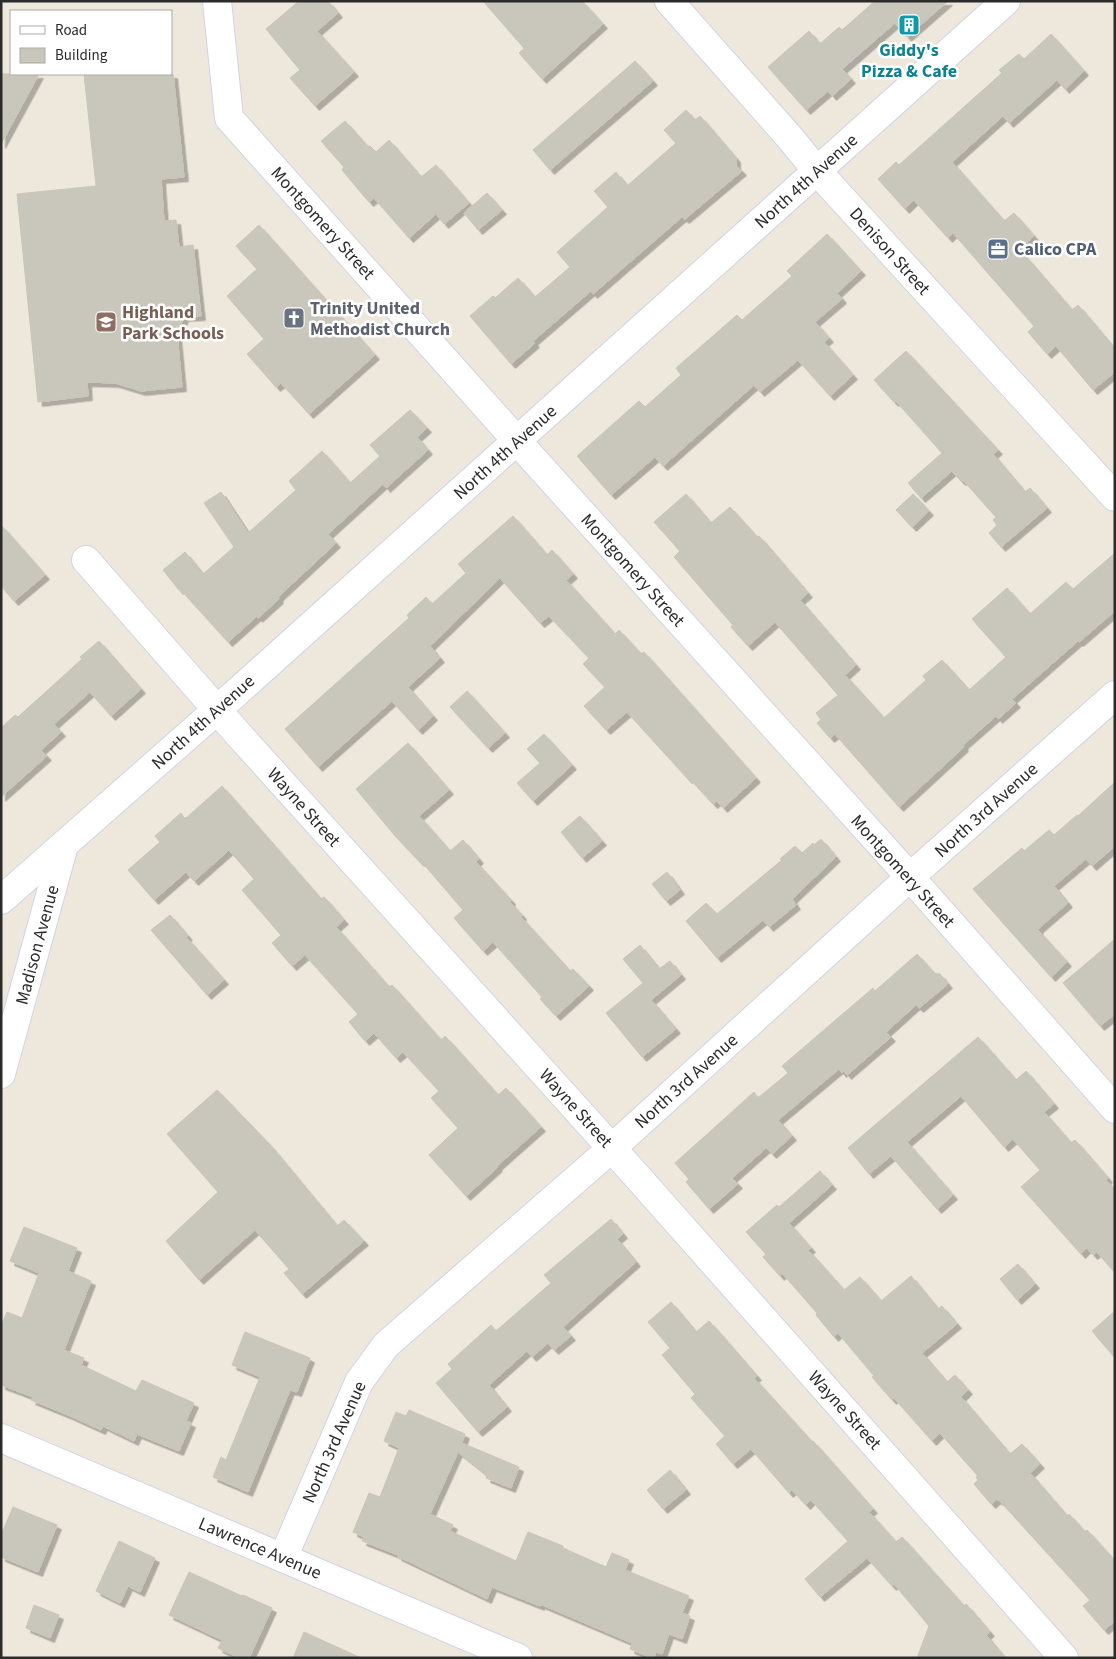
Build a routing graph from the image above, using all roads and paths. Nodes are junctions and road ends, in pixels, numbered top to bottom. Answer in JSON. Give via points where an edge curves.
{"nodes":[{"id":1,"x":217,"y":1,"type":"edge"},
{"id":2,"x":669,"y":1,"type":"edge"},
{"id":3,"x":1006,"y":1,"type":"edge"},
{"id":4,"x":817,"y":171,"type":"junction"},
{"id":5,"x":517,"y":441,"type":"junction"},
{"id":6,"x":1115,"y":497,"type":"edge"},
{"id":7,"x":86,"y":560,"type":"dead end"},
{"id":8,"x":1115,"y":695,"type":"edge"},
{"id":9,"x":217,"y":710,"type":"junction"},
{"id":10,"x":64,"y":845,"type":"junction"},
{"id":11,"x":910,"y":877,"type":"junction"},
{"id":12,"x":1,"y":900,"type":"edge"},
{"id":13,"x":1,"y":1074,"type":"edge"},
{"id":14,"x":1115,"y":1109,"type":"edge"},
{"id":15,"x":612,"y":1148,"type":"junction"},
{"id":16,"x":1,"y":1438,"type":"edge"},
{"id":17,"x":284,"y":1558,"type":"junction"},
{"id":18,"x":518,"y":1658,"type":"edge"},
{"id":19,"x":1064,"y":1658,"type":"edge"}],
"edges":[{"from":1,"to":5,"type":"street","name":"Montgomery Street","via":[[229,118]]},
{"from":2,"to":4,"type":"street","name":"Denison Street"},
{"from":3,"to":4,"type":"street","name":"North 4th Avenue"},
{"from":4,"to":5,"type":"street","name":"North 4th Avenue"},
{"from":4,"to":6,"type":"street","name":"Denison Street"},
{"from":5,"to":9,"type":"street","name":"North 4th Avenue"},
{"from":5,"to":11,"type":"street","name":"Montgomery Street"},
{"from":7,"to":9,"type":"street","name":"Wayne Street"},
{"from":8,"to":11,"type":"street","name":"North 3rd Avenue"},
{"from":9,"to":10,"type":"street","name":"North 4th Avenue"},
{"from":9,"to":15,"type":"street","name":"Wayne Street"},
{"from":10,"to":12,"type":"street","name":"North 4th Avenue"},
{"from":10,"to":13,"type":"street","name":"Madison Avenue"},
{"from":11,"to":14,"type":"street","name":"Montgomery Street"},
{"from":11,"to":15,"type":"street","name":"North 3rd Avenue"},
{"from":15,"to":17,"type":"street","name":"North 3rd Avenue","via":[[386,1345],[359,1382]]},
{"from":15,"to":19,"type":"street","name":"Wayne Street"},
{"from":16,"to":17,"type":"street","name":"Lawrence Avenue"},
{"from":17,"to":18,"type":"street","name":"Lawrence Avenue"}]}
